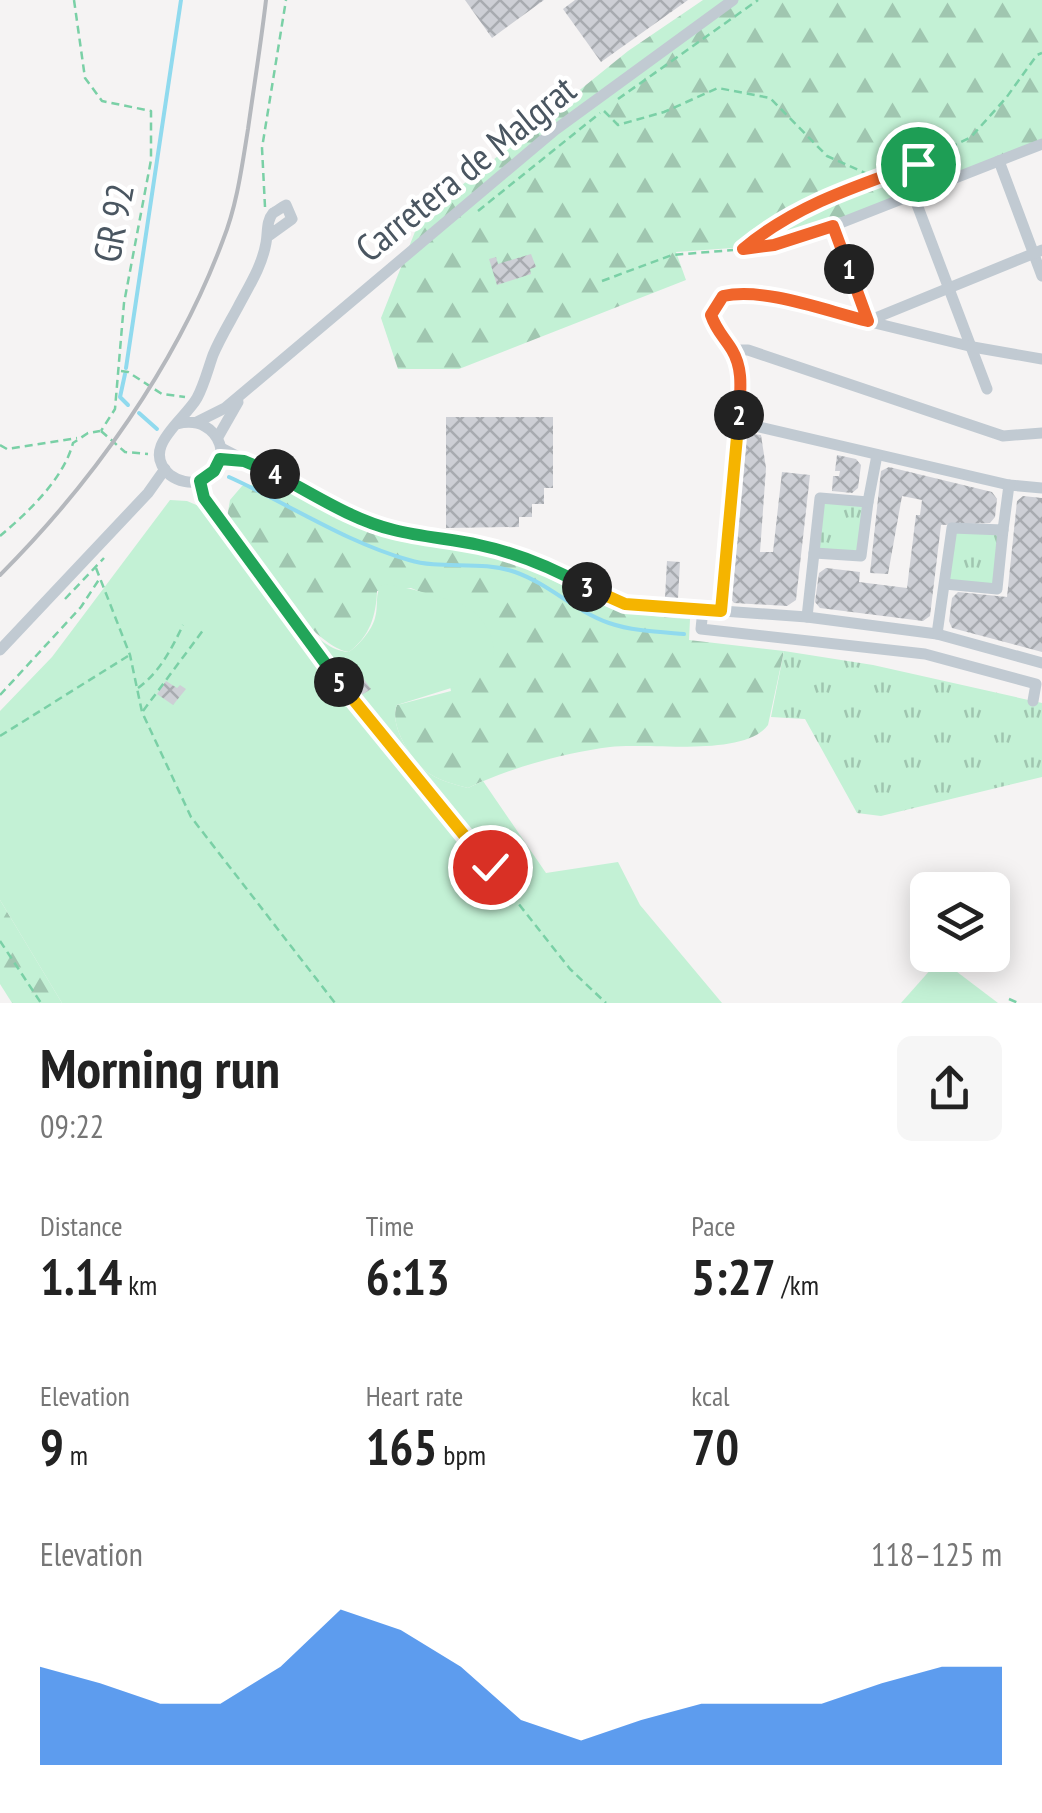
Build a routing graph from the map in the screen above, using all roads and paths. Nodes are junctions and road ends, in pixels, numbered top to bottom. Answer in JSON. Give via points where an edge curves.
{"nodes":[{"id":1,"x":74,"y":0,"type":"edge"},
{"id":2,"x":286,"y":0,"type":"edge"},
{"id":3,"x":733,"y":0,"type":"edge"},
{"id":4,"x":758,"y":0,"type":"edge"},
{"id":5,"x":1042,"y":53,"type":"edge"},
{"id":6,"x":618,"y":99,"type":"dead end"},
{"id":7,"x":1042,"y":144,"type":"edge"},
{"id":8,"x":998,"y":161,"type":"junction"},
{"id":9,"x":877,"y":178,"type":"junction"},
{"id":10,"x":913,"y":194,"type":"junction"},
{"id":11,"x":467,"y":220,"type":"dead end"},
{"id":12,"x":833,"y":226,"type":"junction"},
{"id":13,"x":268,"y":230,"type":"joint"},
{"id":14,"x":743,"y":249,"type":"junction"},
{"id":15,"x":1038,"y":252,"type":"edge"},
{"id":16,"x":1042,"y":276,"type":"edge"},
{"id":17,"x":602,"y":281,"type":"dead end"},
{"id":18,"x":950,"y":288,"type":"junction"},
{"id":19,"x":868,"y":321,"type":"junction"},
{"id":20,"x":972,"y":347,"type":"junction"},
{"id":21,"x":732,"y":350,"type":"junction"},
{"id":22,"x":1042,"y":358,"type":"edge"},
{"id":23,"x":119,"y":370,"type":"junction"},
{"id":24,"x":987,"y":389,"type":"dead end"},
{"id":25,"x":243,"y":392,"type":"junction"},
{"id":26,"x":197,"y":398,"type":"junction"},
{"id":27,"x":197,"y":422,"type":"junction"},
{"id":28,"x":738,"y":422,"type":"junction"},
{"id":29,"x":177,"y":424,"type":"junction"},
{"id":30,"x":101,"y":431,"type":"junction"},
{"id":31,"x":1042,"y":433,"type":"edge"},
{"id":32,"x":80,"y":438,"type":"junction"},
{"id":33,"x":0,"y":445,"type":"edge"},
{"id":34,"x":220,"y":448,"type":"junction"},
{"id":35,"x":160,"y":453,"type":"junction"},
{"id":36,"x":876,"y":455,"type":"junction"},
{"id":37,"x":165,"y":470,"type":"junction"},
{"id":38,"x":177,"y":480,"type":"junction"},
{"id":39,"x":200,"y":481,"type":"junction"},
{"id":40,"x":1009,"y":486,"type":"junction"},
{"id":41,"x":1042,"y":488,"type":"edge"},
{"id":42,"x":148,"y":494,"type":"junction"},
{"id":43,"x":868,"y":502,"type":"junction"},
{"id":44,"x":1003,"y":530,"type":"junction"},
{"id":45,"x":0,"y":536,"type":"edge"},
{"id":46,"x":814,"y":552,"type":"junction"},
{"id":47,"x":96,"y":568,"type":"dead end"},
{"id":48,"x":101,"y":577,"type":"junction"},
{"id":49,"x":945,"y":584,"type":"junction"},
{"id":50,"x":703,"y":609,"type":"junction"},
{"id":51,"x":721,"y":611,"type":"junction"},
{"id":52,"x":807,"y":617,"type":"junction"},
{"id":53,"x":184,"y":624,"type":"dead end"},
{"id":54,"x":204,"y":629,"type":"dead end"},
{"id":55,"x":937,"y":634,"type":"junction"},
{"id":56,"x":0,"y":650,"type":"edge"},
{"id":57,"x":130,"y":655,"type":"junction"},
{"id":58,"x":1042,"y":663,"type":"edge"},
{"id":59,"x":137,"y":689,"type":"junction"},
{"id":60,"x":0,"y":695,"type":"edge"},
{"id":61,"x":1032,"y":702,"type":"dead end"},
{"id":62,"x":142,"y":712,"type":"junction"},
{"id":63,"x":0,"y":736,"type":"edge"},
{"id":64,"x":0,"y":941,"type":"edge"},
{"id":65,"x":1009,"y":998,"type":"dead end"},
{"id":66,"x":41,"y":1003,"type":"edge"},
{"id":67,"x":336,"y":1003,"type":"edge"},
{"id":68,"x":606,"y":1003,"type":"edge"},
{"id":69,"x":1018,"y":1003,"type":"edge"}],
"edges":[{"from":1,"to":23,"type":"path","name":"GR 92","via":[[86,78],[102,102],[151,111],[151,160],[124,303]]},
{"from":2,"to":13,"type":"path","via":[[262,148]]},
{"from":3,"to":25,"type":"street","name":"Carretera de Malgrat","via":[[551,133]]},
{"from":4,"to":6,"type":"path"},
{"from":5,"to":9,"type":"path","via":[[972,136]]},
{"from":7,"to":8,"type":"street"},
{"from":8,"to":10,"type":"street"},
{"from":8,"to":15,"type":"street"},
{"from":9,"to":11,"type":"path","via":[[828,156],[770,98],[718,88],[618,125],[602,110]]},
{"from":9,"to":14,"type":"path","via":[[770,226]]},
{"from":10,"to":12,"type":"street"},
{"from":10,"to":18,"type":"street"},
{"from":12,"to":14,"type":"street"},
{"from":12,"to":19,"type":"street"},
{"from":13,"to":26,"type":"street","via":[[258,268]]},
{"from":14,"to":17,"type":"path","via":[[672,255]]},
{"from":15,"to":16,"type":"street"},
{"from":15,"to":18,"type":"street"},
{"from":18,"to":19,"type":"street"},
{"from":18,"to":20,"type":"street"},
{"from":19,"to":20,"type":"street"},
{"from":19,"to":21,"type":"street","via":[[740,292],[723,296],[711,315]]},
{"from":20,"to":22,"type":"street"},
{"from":20,"to":24,"type":"street"},
{"from":21,"to":28,"type":"street","via":[[742,378]]},
{"from":21,"to":31,"type":"street","via":[[1003,436]]},
{"from":23,"to":26,"type":"path","via":[[162,394]]},
{"from":23,"to":30,"type":"path","name":"GR 92","via":[[115,409]]},
{"from":25,"to":27,"type":"street","name":"Carretera de Malgrat"},
{"from":25,"to":34,"type":"street","name":"Carretera de Malgrat"},
{"from":26,"to":29,"type":"street"},
{"from":27,"to":29,"type":"street"},
{"from":27,"to":34,"type":"street"},
{"from":28,"to":36,"type":"street"},
{"from":28,"to":51,"type":"street"},
{"from":29,"to":35,"type":"street","via":[[165,434]]},
{"from":30,"to":32,"type":"path"},
{"from":30,"to":35,"type":"path","via":[[125,452]]},
{"from":32,"to":33,"type":"path"},
{"from":32,"to":45,"type":"path","via":[[50,484]]},
{"from":34,"to":39,"type":"street","via":[[214,471]]},
{"from":34,"to":50,"type":"street","via":[[391,530],[517,555],[625,604]]},
{"from":35,"to":37,"type":"street"},
{"from":36,"to":40,"type":"street"},
{"from":36,"to":43,"type":"street"},
{"from":37,"to":38,"type":"street"},
{"from":37,"to":42,"type":"street"},
{"from":38,"to":39,"type":"street"},
{"from":38,"to":42,"type":"street"},
{"from":39,"to":68,"type":"path","via":[[204,498],[347,694],[558,955]]},
{"from":40,"to":41,"type":"street"},
{"from":40,"to":44,"type":"street"},
{"from":42,"to":56,"type":"street"},
{"from":43,"to":46,"type":"street","via":[[860,556]]},
{"from":43,"to":46,"type":"street","via":[[820,498]]},
{"from":44,"to":49,"type":"street","via":[[952,528]]},
{"from":44,"to":49,"type":"street","via":[[997,588]]},
{"from":46,"to":52,"type":"street"},
{"from":47,"to":48,"type":"path"},
{"from":48,"to":57,"type":"path"},
{"from":48,"to":60,"type":"path"},
{"from":49,"to":55,"type":"street"},
{"from":50,"to":51,"type":"street"},
{"from":50,"to":61,"type":"street","via":[[702,628],[925,654],[1036,684]]},
{"from":51,"to":52,"type":"street"},
{"from":52,"to":55,"type":"street"},
{"from":53,"to":59,"type":"path"},
{"from":54,"to":62,"type":"path"},
{"from":55,"to":58,"type":"street"},
{"from":57,"to":59,"type":"path"},
{"from":57,"to":63,"type":"path"},
{"from":59,"to":62,"type":"path"},
{"from":62,"to":67,"type":"path","via":[[191,817]]},
{"from":64,"to":66,"type":"path"},
{"from":65,"to":69,"type":"path"}]}
